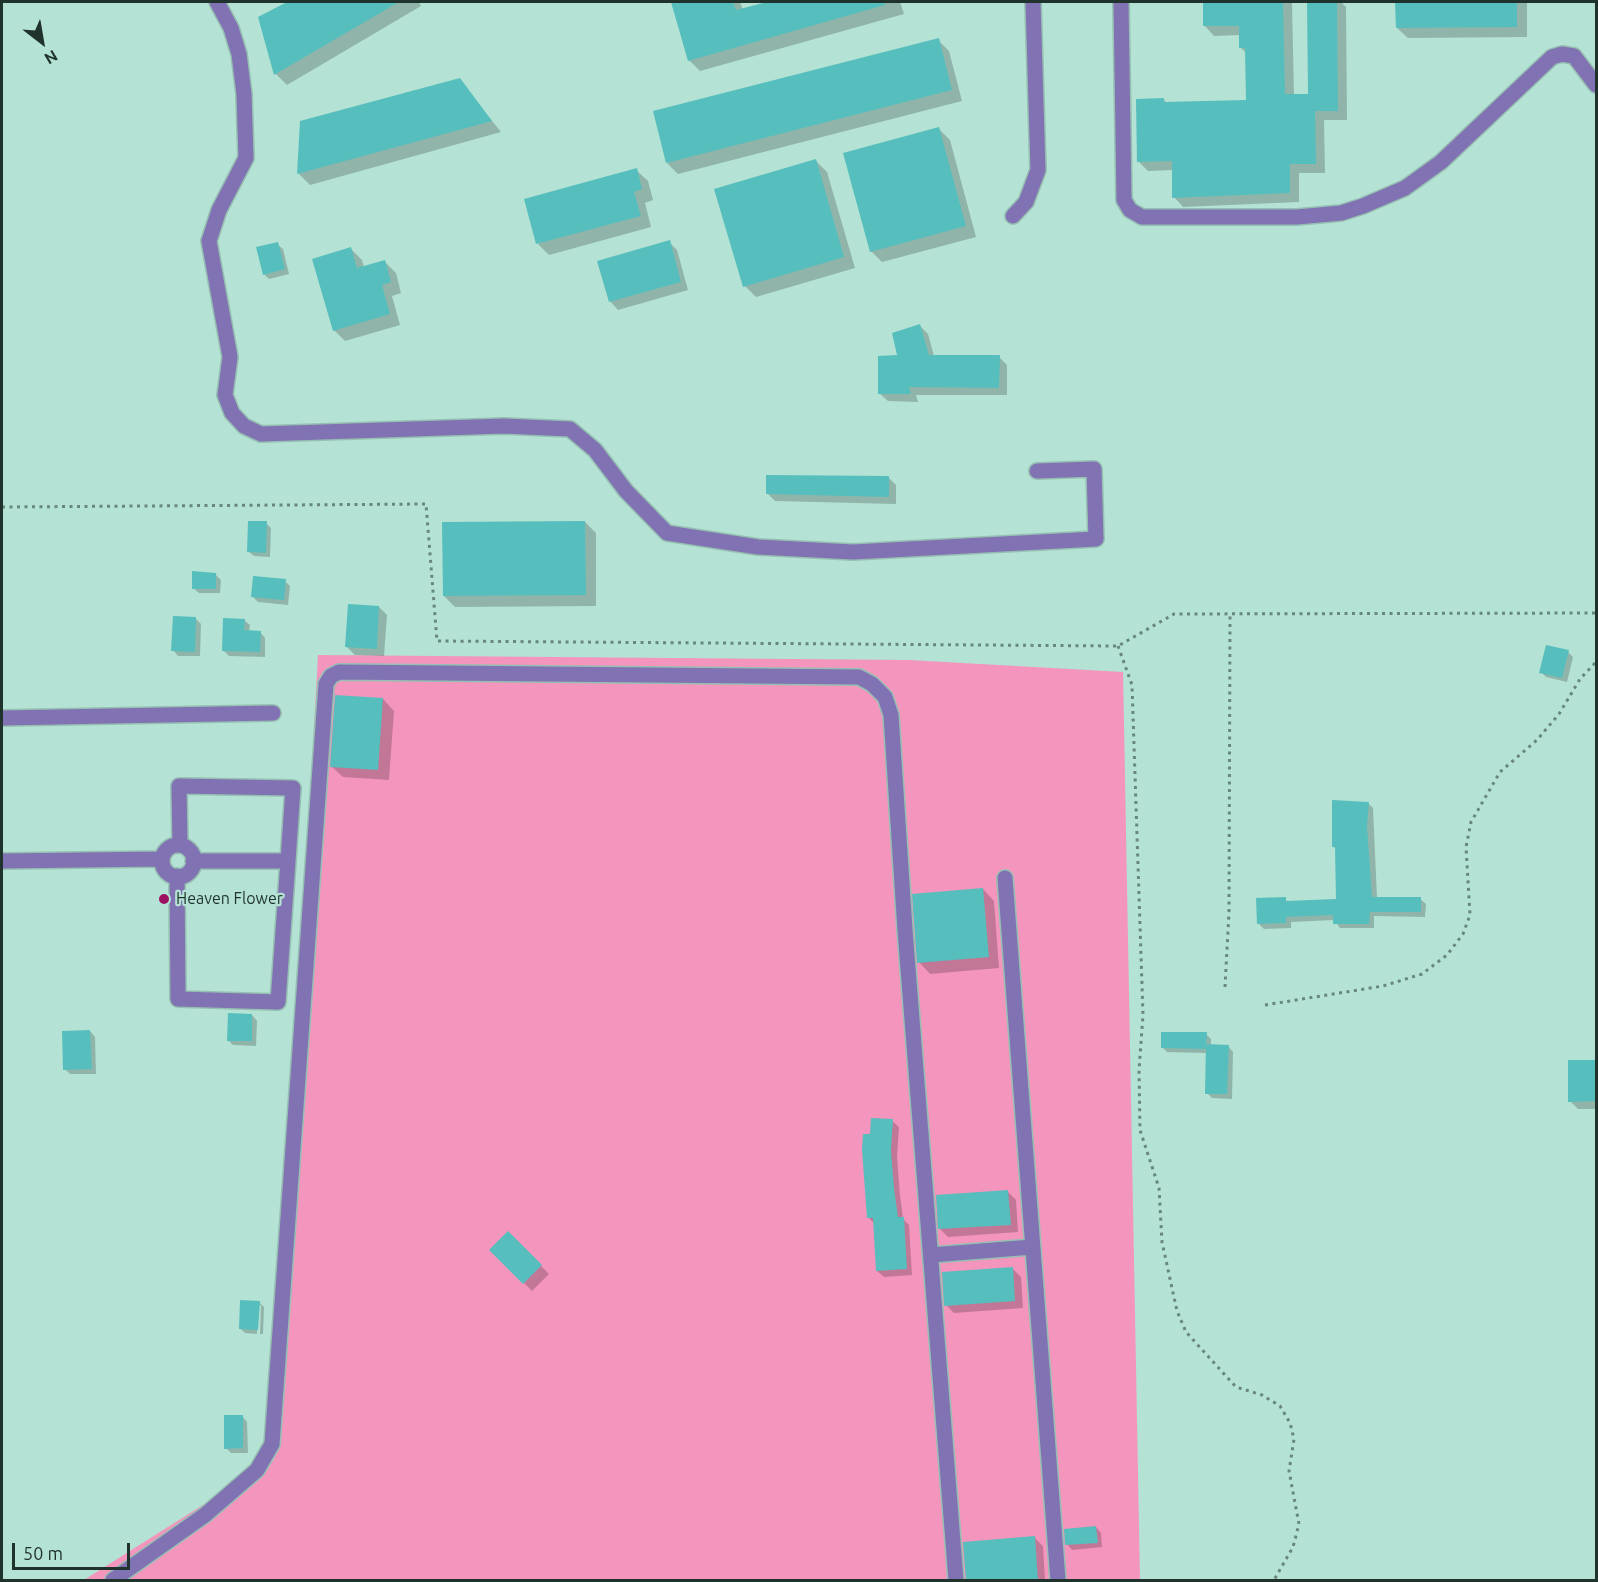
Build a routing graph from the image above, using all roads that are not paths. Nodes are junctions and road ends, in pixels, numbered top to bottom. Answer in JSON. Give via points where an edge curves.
{"nodes":[{"id":1,"x":217,"y":2,"type":"edge"},
{"id":2,"x":1033,"y":2,"type":"edge"},
{"id":3,"x":1121,"y":2,"type":"edge"},
{"id":4,"x":1596,"y":85,"type":"edge"},
{"id":5,"x":1013,"y":216,"type":"dead end"},
{"id":6,"x":1037,"y":471,"type":"dead end"},
{"id":7,"x":273,"y":713,"type":"dead end"},
{"id":8,"x":2,"y":718,"type":"edge"},
{"id":9,"x":180,"y":845,"type":"junction"},
{"id":10,"x":162,"y":859,"type":"junction"},
{"id":11,"x":2,"y":861,"type":"edge"},
{"id":12,"x":193,"y":861,"type":"junction"},
{"id":13,"x":288,"y":861,"type":"junction"},
{"id":14,"x":177,"y":876,"type":"junction"},
{"id":15,"x":1005,"y":878,"type":"dead end"},
{"id":16,"x":1032,"y":1246,"type":"junction"},
{"id":17,"x":931,"y":1255,"type":"junction"},
{"id":18,"x":114,"y":1581,"type":"edge"},
{"id":19,"x":956,"y":1581,"type":"edge"},
{"id":20,"x":1058,"y":1581,"type":"edge"}],
"edges":[{"from":1,"to":6,"type":"street","via":[[239,54],[246,158],[219,210],[209,241],[230,357],[225,394],[232,413],[244,426],[261,434],[504,426],[570,429],[595,450],[626,491],[667,533],[758,547],[841,552],[1096,539],[1094,469]]},
{"from":2,"to":5,"type":"street","via":[[1038,171],[1026,201]]},
{"from":3,"to":4,"type":"street","via":[[1124,200],[1130,210],[1142,217],[1297,217],[1341,213],[1405,188],[1441,162],[1552,57],[1574,56]]},
{"from":7,"to":8,"type":"street"},
{"from":9,"to":10,"type":"street","via":[[170,847]]},
{"from":9,"to":12,"type":"street","via":[[188,849]]},
{"from":9,"to":13,"type":"street","via":[[179,786],[293,788]]},
{"from":10,"to":11,"type":"street"},
{"from":10,"to":14,"type":"street","via":[[166,871]]},
{"from":12,"to":13,"type":"street"},
{"from":12,"to":14,"type":"street","via":[[186,874]]},
{"from":13,"to":14,"type":"street","via":[[278,1002],[178,999]]},
{"from":15,"to":16,"type":"street"},
{"from":16,"to":17,"type":"street"},
{"from":16,"to":20,"type":"street"},
{"from":17,"to":18,"type":"street","via":[[891,715],[880,690],[859,677],[339,672],[326,684],[272,1444],[257,1470],[205,1515]]},
{"from":17,"to":19,"type":"street"}]}
